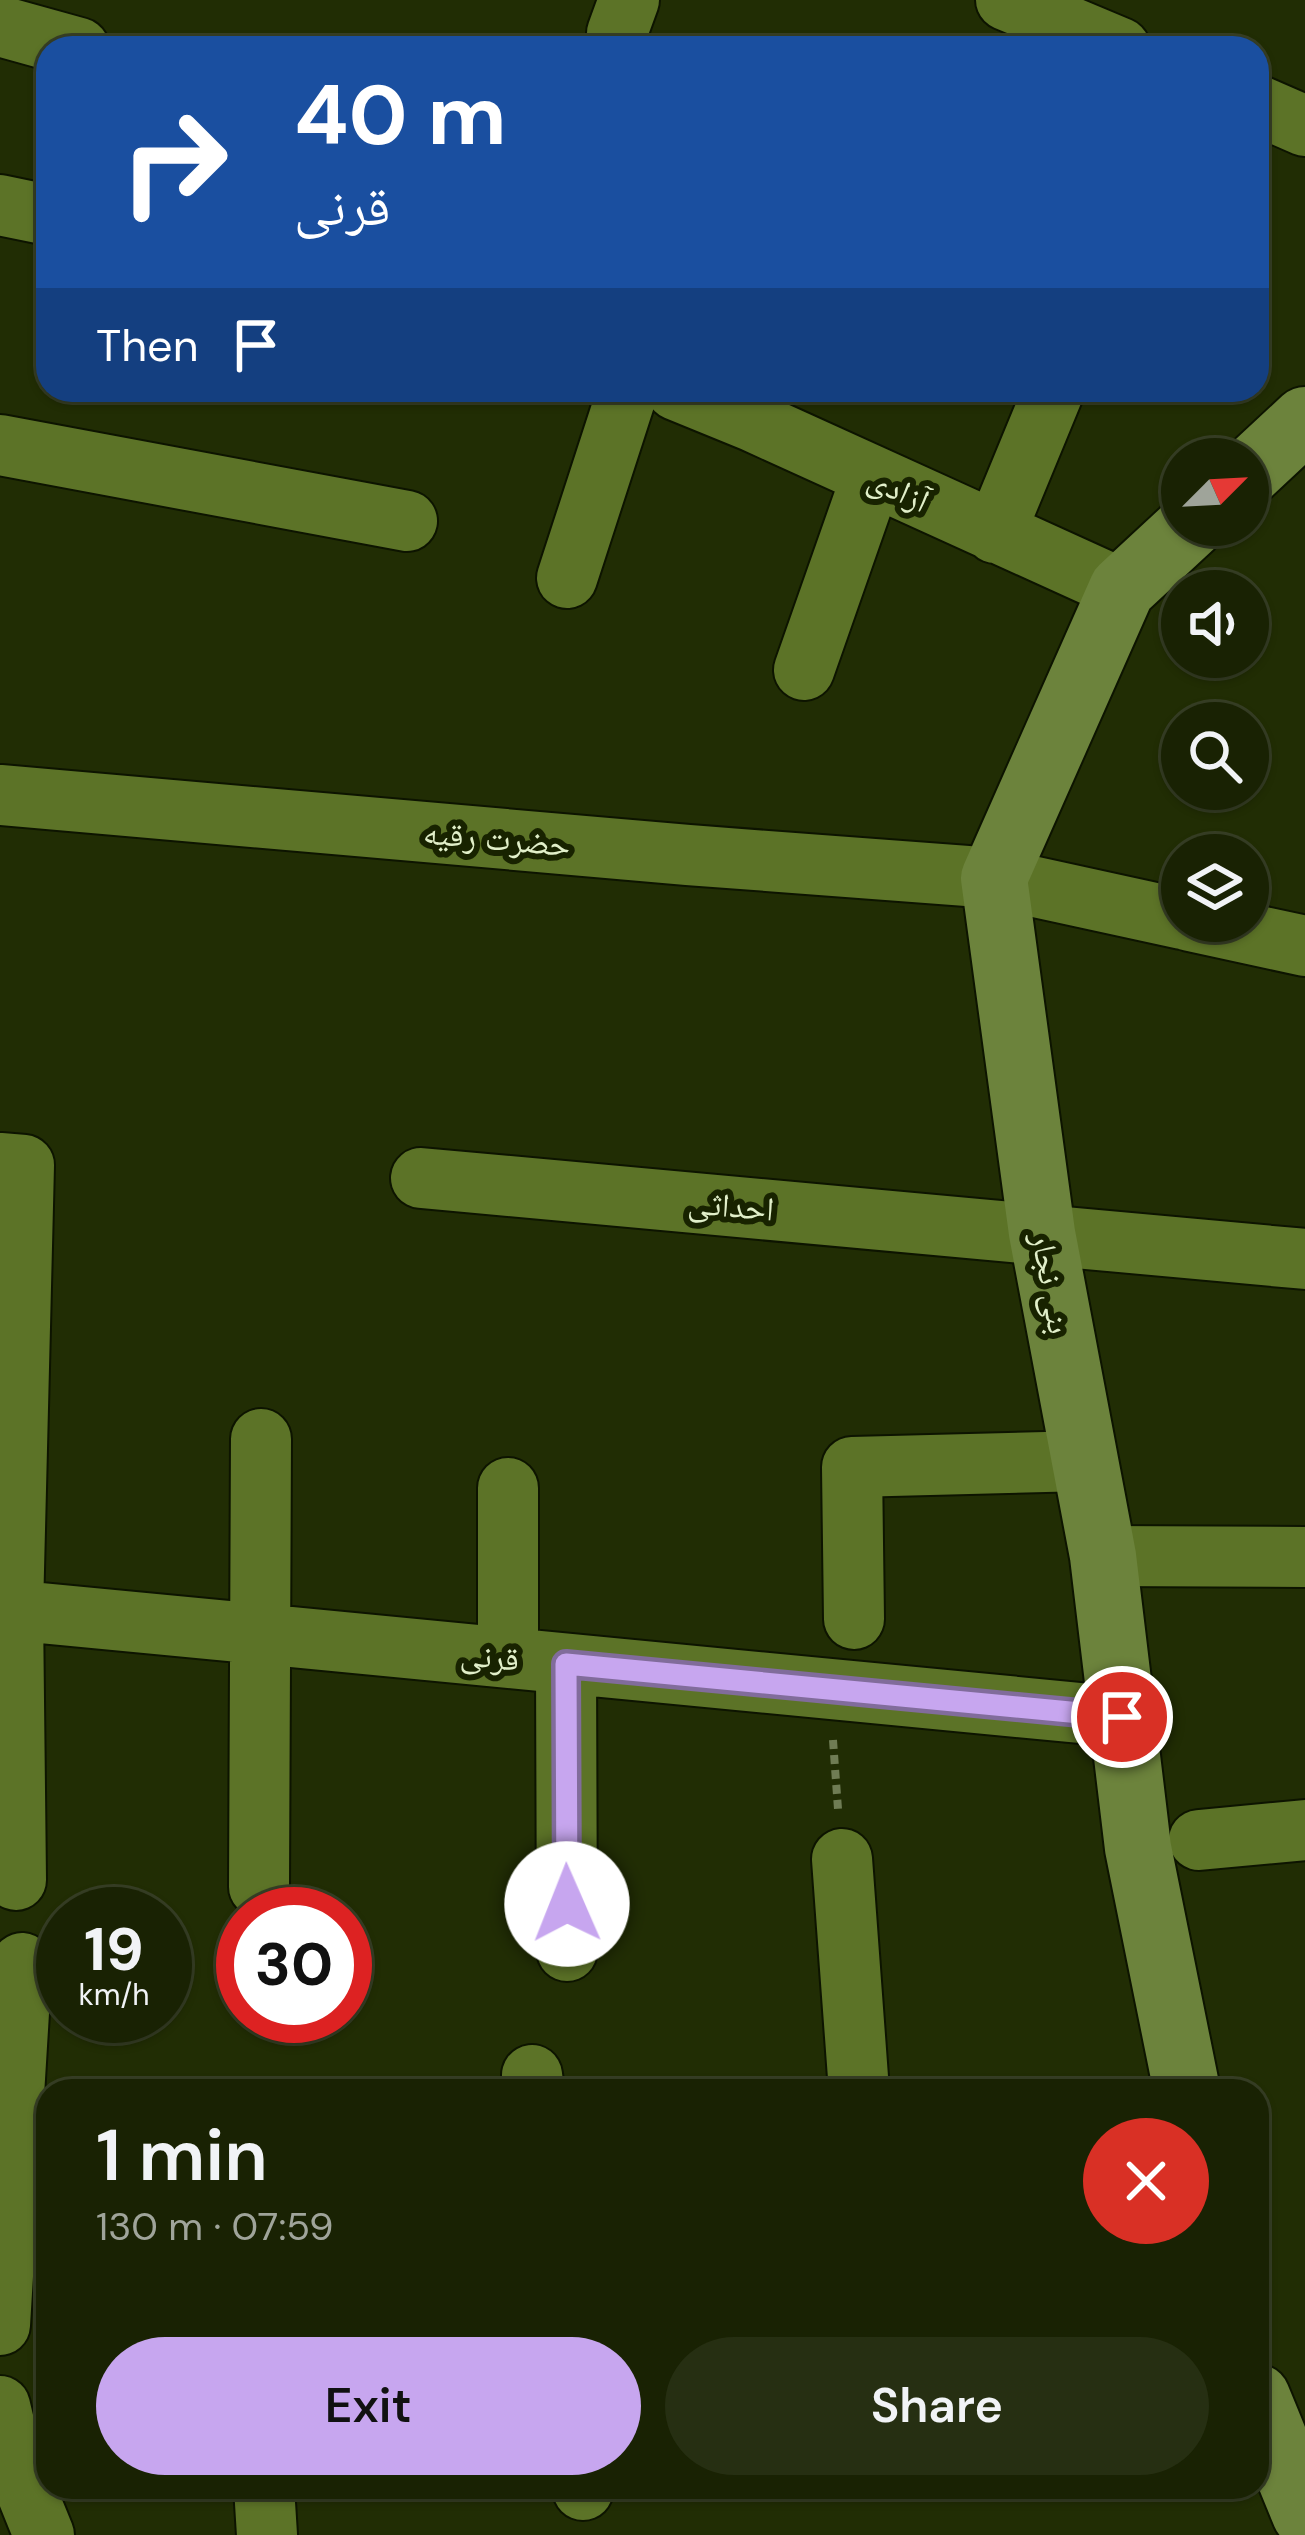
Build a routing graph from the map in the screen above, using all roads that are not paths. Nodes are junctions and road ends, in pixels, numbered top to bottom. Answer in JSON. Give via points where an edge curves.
{"nodes":[{"id":1,"x":1006,"y":0,"type":"edge"},
{"id":2,"x":0,"y":26,"type":"edge"},
{"id":3,"x":36,"y":36,"type":"edge"},
{"id":4,"x":1092,"y":36,"type":"edge"},
{"id":5,"x":1269,"y":110,"type":"edge"},
{"id":6,"x":1305,"y":126,"type":"edge"},
{"id":7,"x":0,"y":205,"type":"edge"},
{"id":8,"x":36,"y":212,"type":"edge"},
{"id":9,"x":624,"y":402,"type":"edge"},
{"id":10,"x":1049,"y":402,"type":"edge"},
{"id":11,"x":758,"y":405,"type":"edge"},
{"id":12,"x":1305,"y":420,"type":"edge"},
{"id":13,"x":0,"y":445,"type":"edge"},
{"id":14,"x":1269,"y":453,"type":"edge"},
{"id":15,"x":872,"y":476,"type":"junction"},
{"id":16,"x":406,"y":521,"type":"dead end"},
{"id":17,"x":995,"y":533,"type":"junction"},
{"id":18,"x":1168,"y":546,"type":"edge"},
{"id":19,"x":567,"y":578,"type":"dead end"},
{"id":20,"x":1122,"y":589,"type":"junction"},
{"id":21,"x":803,"y":670,"type":"dead end"},
{"id":22,"x":0,"y":795,"type":"edge"},
{"id":23,"x":994,"y":878,"type":"junction"},
{"id":24,"x":1161,"y":915,"type":"edge"},
{"id":25,"x":1269,"y":938,"type":"edge"},
{"id":26,"x":1305,"y":946,"type":"edge"},
{"id":27,"x":0,"y":1163,"type":"edge"},
{"id":28,"x":422,"y":1178,"type":"dead end"},
{"id":29,"x":1042,"y":1233,"type":"junction"},
{"id":30,"x":1305,"y":1259,"type":"edge"},
{"id":31,"x":261,"y":1439,"type":"dead end"},
{"id":32,"x":1085,"y":1461,"type":"junction"},
{"id":33,"x":508,"y":1488,"type":"dead end"},
{"id":34,"x":1103,"y":1556,"type":"junction"},
{"id":35,"x":1305,"y":1557,"type":"edge"},
{"id":36,"x":7,"y":1610,"type":"edge"},
{"id":37,"x":854,"y":1618,"type":"dead end"},
{"id":38,"x":262,"y":1634,"type":"junction"},
{"id":39,"x":537,"y":1661,"type":"junction"},
{"id":40,"x":1122,"y":1717,"type":"junction"},
{"id":41,"x":1305,"y":1831,"type":"edge"},
{"id":42,"x":1199,"y":1840,"type":"dead end"},
{"id":43,"x":842,"y":1858,"type":"road end"},
{"id":44,"x":16,"y":1880,"type":"dead end"},
{"id":45,"x":259,"y":1887,"type":"dead end"},
{"id":46,"x":568,"y":1952,"type":"dead end"},
{"id":47,"x":22,"y":1963,"type":"dead end"},
{"id":48,"x":858,"y":2079,"type":"edge"},
{"id":49,"x":1184,"y":2079,"type":"edge"},
{"id":50,"x":4,"y":2156,"type":"edge"},
{"id":51,"x":0,"y":2325,"type":"edge"},
{"id":52,"x":1269,"y":2423,"type":"edge"},
{"id":53,"x":15,"y":2443,"type":"edge"},
{"id":54,"x":1300,"y":2489,"type":"edge"},
{"id":55,"x":265,"y":2499,"type":"edge"},
{"id":56,"x":44,"y":2535,"type":"edge"},
{"id":57,"x":267,"y":2535,"type":"edge"}],
"edges":[{"from":1,"to":4,"type":"street"},
{"from":2,"to":3,"type":"street"},
{"from":5,"to":6,"type":"street"},
{"from":7,"to":8,"type":"street"},
{"from":9,"to":19,"type":"street"},
{"from":10,"to":17,"type":"street"},
{"from":11,"to":15,"type":"street","name":"آزادی"},
{"from":12,"to":14,"type":"main road"},
{"from":13,"to":16,"type":"street"},
{"from":15,"to":17,"type":"street","name":"آزادی"},
{"from":15,"to":21,"type":"street"},
{"from":17,"to":20,"type":"street","name":"آزادی"},
{"from":18,"to":20,"type":"main road"},
{"from":20,"to":23,"type":"main road"},
{"from":22,"to":23,"type":"street","name":"حضرت رقیه"},
{"from":23,"to":24,"type":"street","name":"حضرت رقیه"},
{"from":23,"to":29,"type":"main road","name":"بنی نجار"},
{"from":25,"to":26,"type":"street","name":"حضرت رقیه"},
{"from":27,"to":36,"type":"street","via":[[24,1165]]},
{"from":28,"to":29,"type":"street","name":"احداثی"},
{"from":29,"to":30,"type":"street","name":"احداثی"},
{"from":29,"to":32,"type":"main road","name":"بنی نجار"},
{"from":31,"to":38,"type":"street"},
{"from":32,"to":34,"type":"main road","name":"بنی نجار"},
{"from":32,"to":37,"type":"street","via":[[852,1467]]},
{"from":33,"to":39,"type":"street"},
{"from":34,"to":35,"type":"street"},
{"from":34,"to":40,"type":"main road","name":"بنی نجار"},
{"from":36,"to":38,"type":"street","name":"قرنی"},
{"from":36,"to":44,"type":"street"},
{"from":38,"to":39,"type":"street","name":"قرنی"},
{"from":38,"to":45,"type":"street"},
{"from":39,"to":40,"type":"street","name":"قرنی"},
{"from":39,"to":46,"type":"street"},
{"from":40,"to":49,"type":"main road","name":"بنی نجار","via":[[1138,1848]]},
{"from":41,"to":42,"type":"street"},
{"from":43,"to":48,"type":"street"},
{"from":47,"to":50,"type":"street"},
{"from":50,"to":51,"type":"street"},
{"from":52,"to":54,"type":"main road"},
{"from":53,"to":56,"type":"street"},
{"from":55,"to":57,"type":"street"}]}
